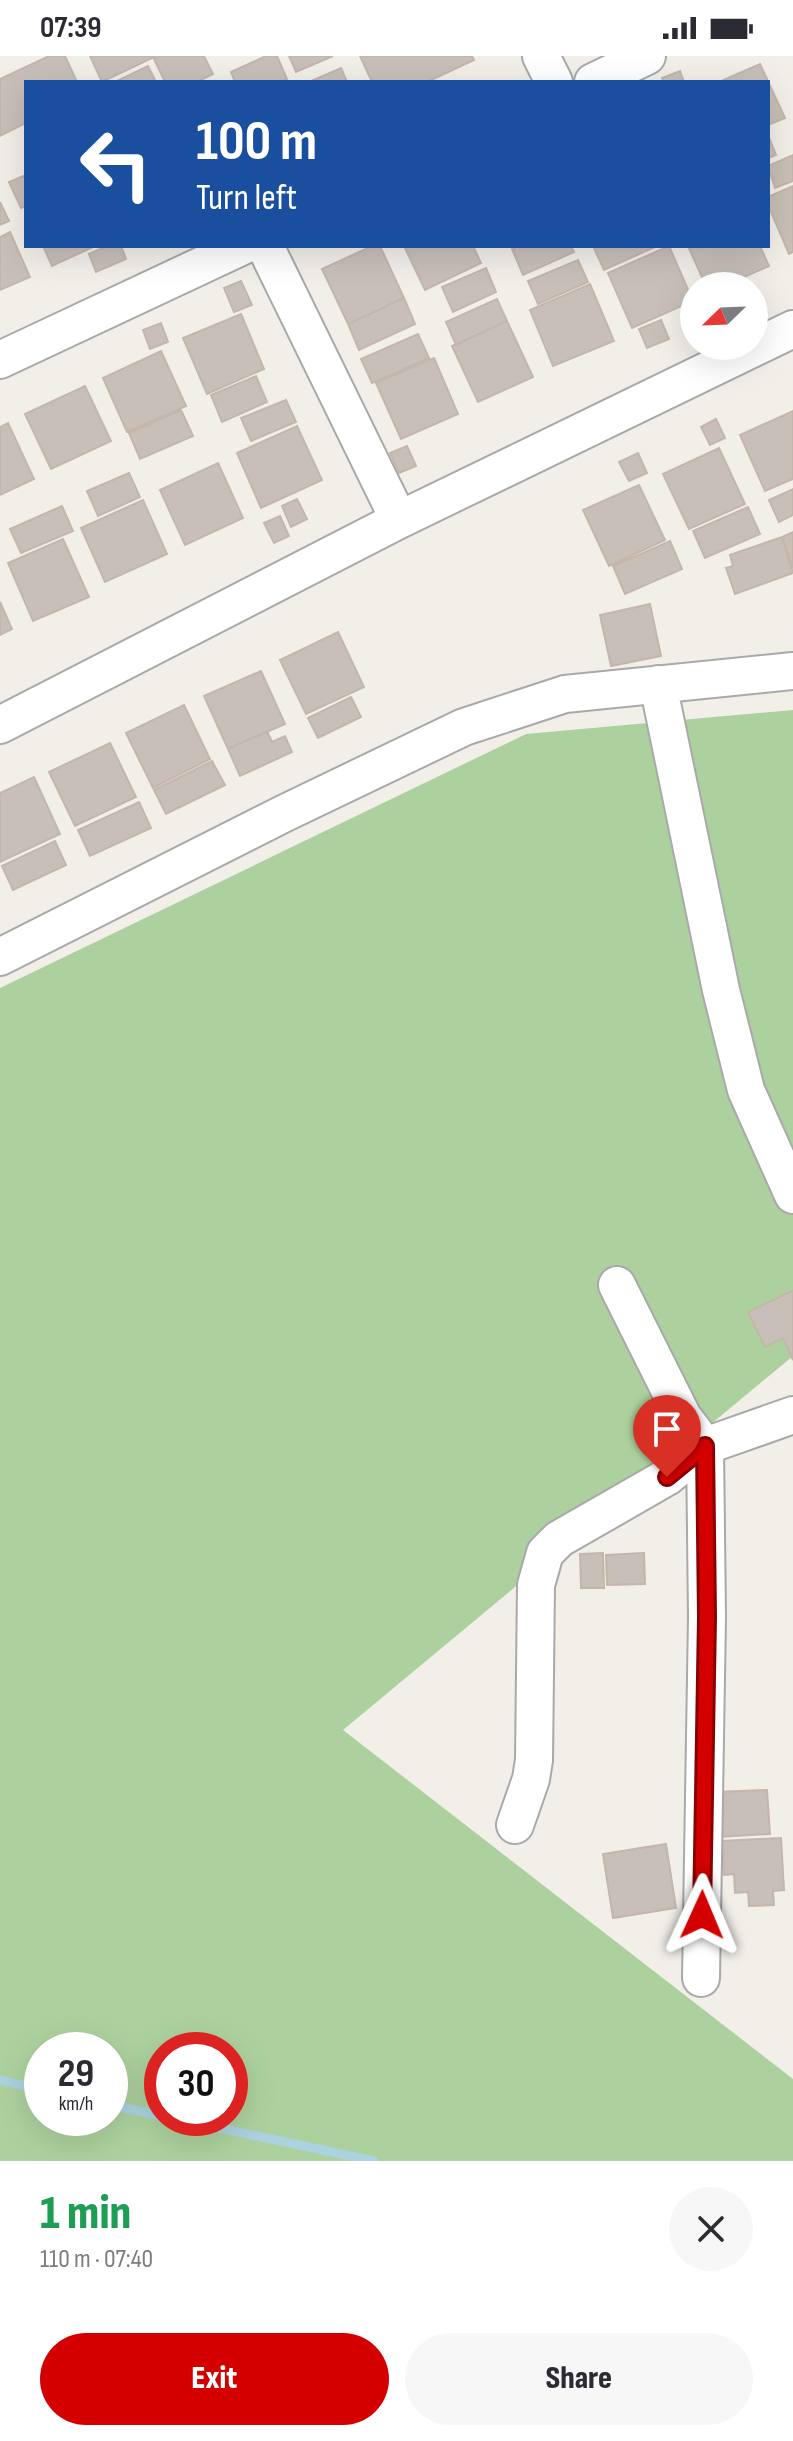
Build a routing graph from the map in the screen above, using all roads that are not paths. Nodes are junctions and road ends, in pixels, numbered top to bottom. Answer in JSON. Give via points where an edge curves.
{"nodes":[{"id":1,"x":541,"y":56,"type":"edge"},
{"id":2,"x":647,"y":56,"type":"edge"},
{"id":3,"x":553,"y":80,"type":"edge"},
{"id":4,"x":597,"y":80,"type":"edge"},
{"id":5,"x":239,"y":248,"type":"edge"},
{"id":6,"x":266,"y":248,"type":"edge"},
{"id":7,"x":793,"y":329,"type":"edge"},
{"id":8,"x":0,"y":360,"type":"edge"},
{"id":9,"x":399,"y":520,"type":"junction"},
{"id":10,"x":793,"y":671,"type":"edge"},
{"id":11,"x":658,"y":684,"type":"junction"},
{"id":12,"x":0,"y":725,"type":"edge"},
{"id":13,"x":0,"y":957,"type":"edge"},
{"id":14,"x":793,"y":1195,"type":"edge"},
{"id":15,"x":617,"y":1285,"type":"dead end"},
{"id":16,"x":793,"y":1415,"type":"edge"},
{"id":17,"x":705,"y":1446,"type":"junction"},
{"id":18,"x":515,"y":1825,"type":"dead end"},
{"id":19,"x":701,"y":1978,"type":"dead end"}],
"edges":[{"from":1,"to":3,"type":"street"},
{"from":2,"to":4,"type":"street"},
{"from":5,"to":8,"type":"street"},
{"from":6,"to":9,"type":"street"},
{"from":7,"to":9,"type":"street"},
{"from":9,"to":12,"type":"street"},
{"from":10,"to":11,"type":"street"},
{"from":11,"to":13,"type":"street","via":[[565,694],[464,727]]},
{"from":11,"to":14,"type":"street","via":[[746,1090]]},
{"from":15,"to":17,"type":"street","via":[[683,1417]]},
{"from":16,"to":17,"type":"street"},
{"from":17,"to":18,"type":"street","via":[[667,1477],[559,1539],[545,1553],[536,1585],[534,1760]]},
{"from":17,"to":19,"type":"street"}]}
